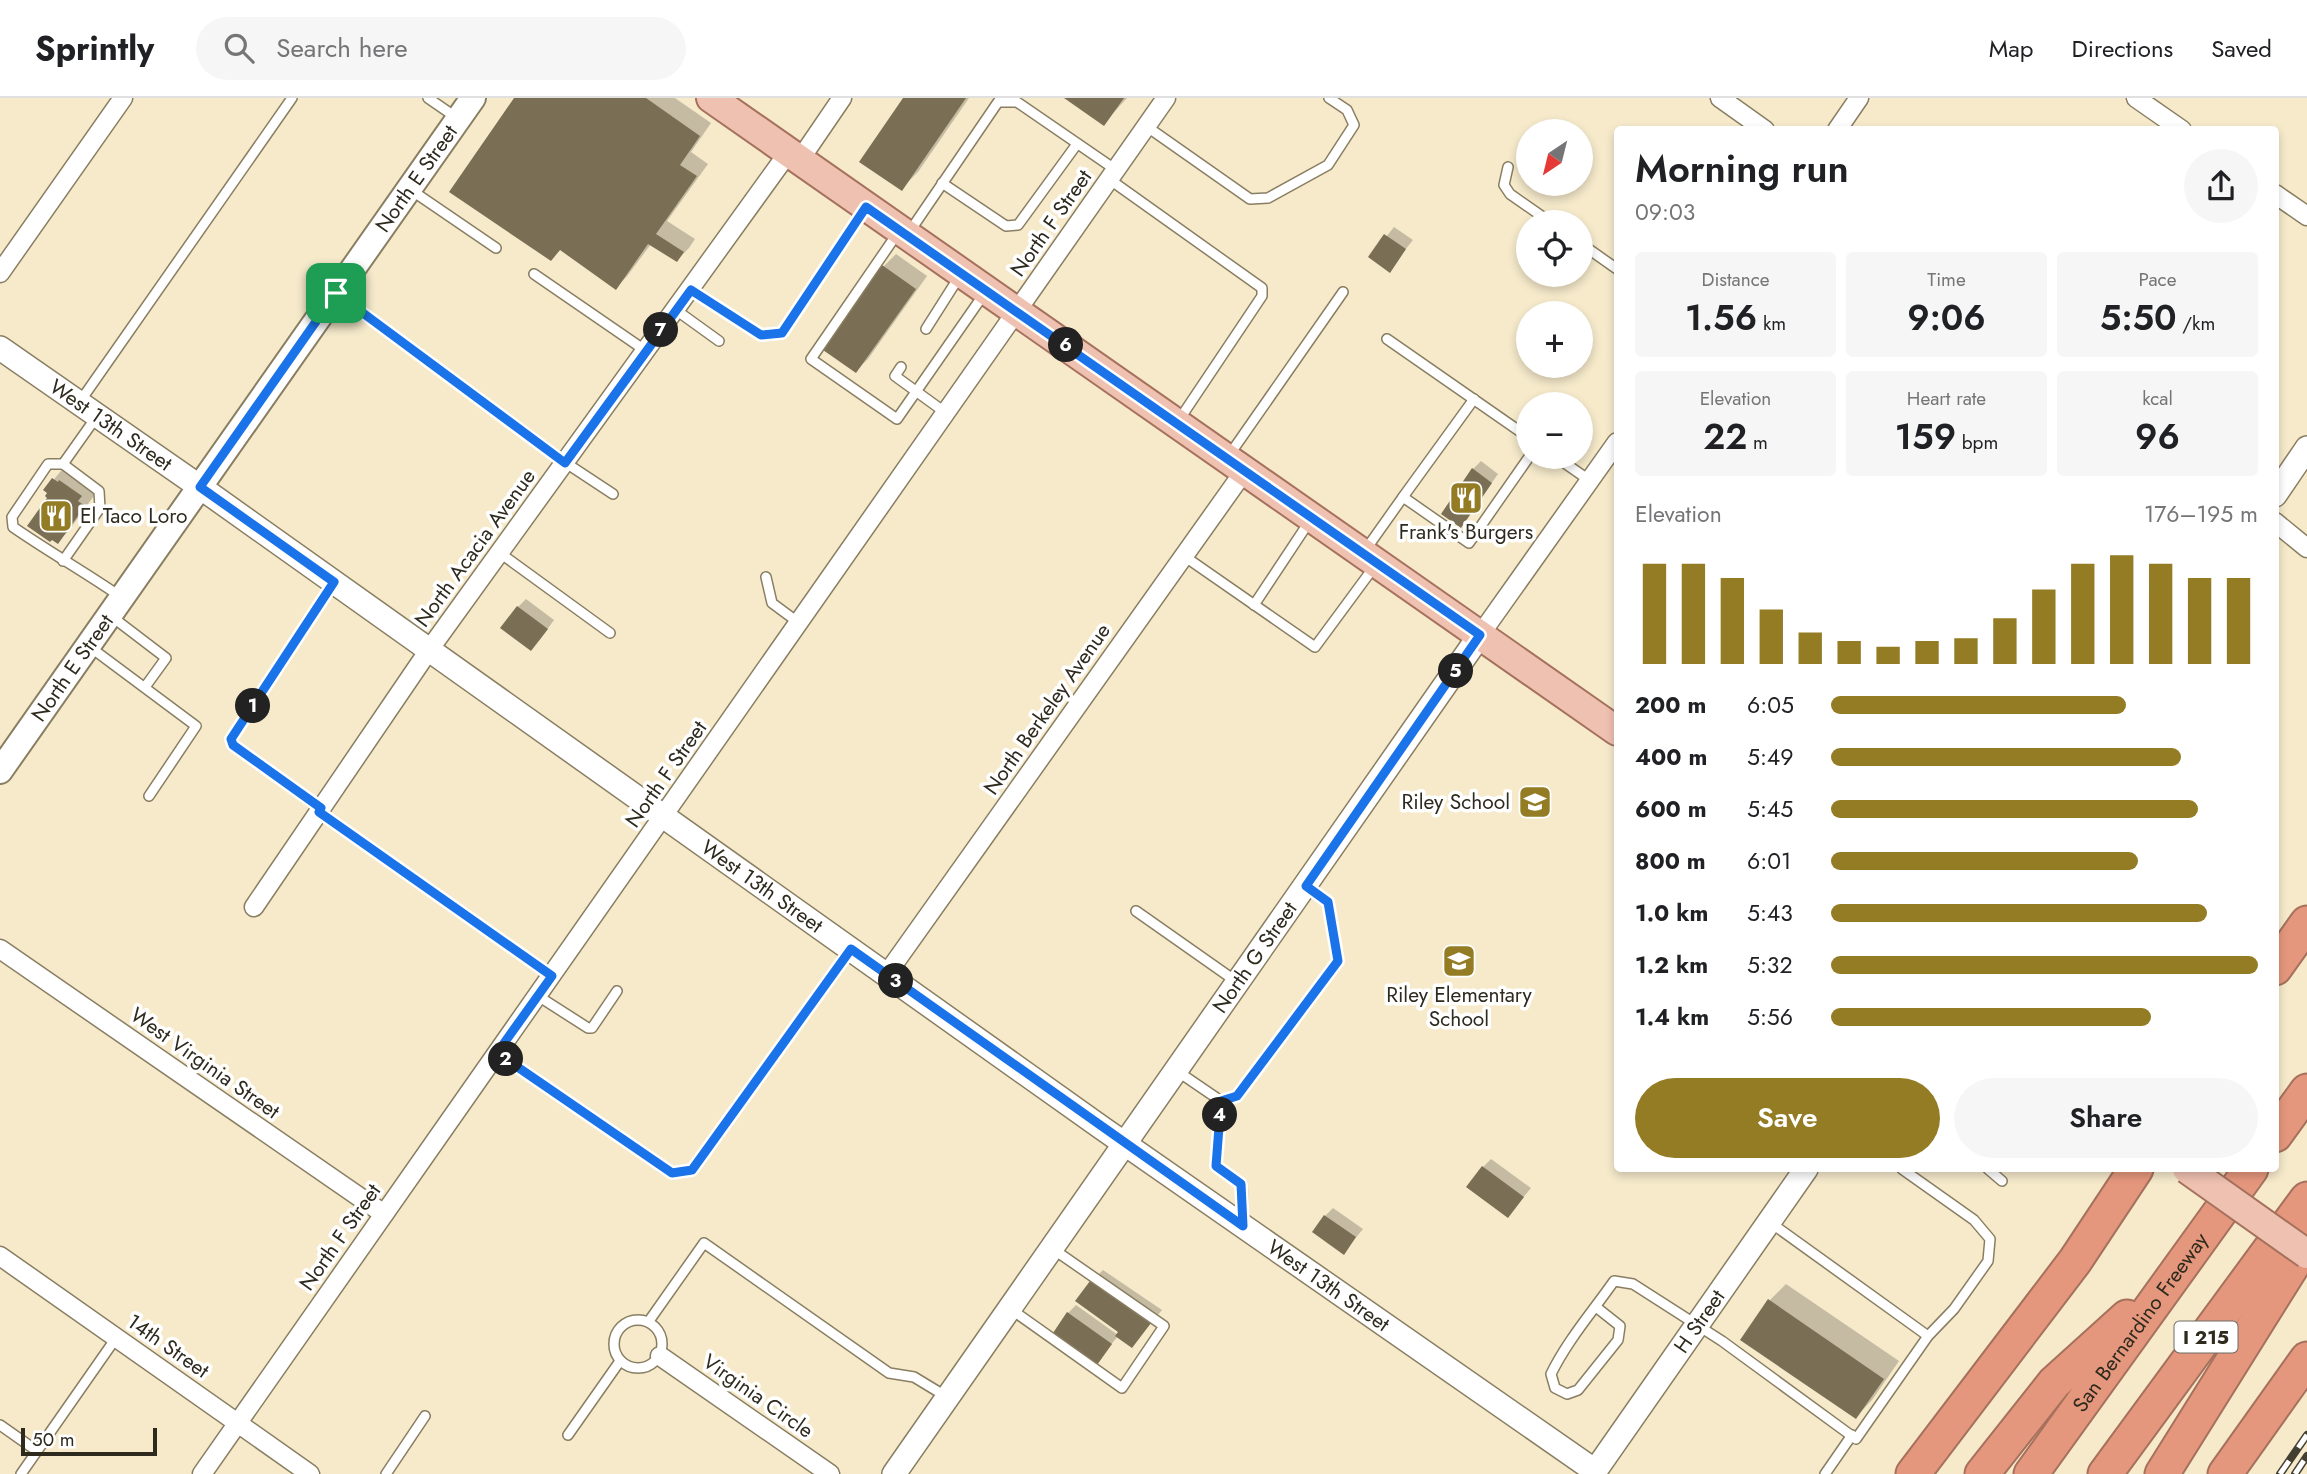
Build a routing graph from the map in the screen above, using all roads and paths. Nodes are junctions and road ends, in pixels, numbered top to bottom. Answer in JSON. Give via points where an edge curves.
{"nodes":[{"id":1,"x":123,"y":98,"type":"edge"},
{"id":2,"x":292,"y":98,"type":"edge"},
{"id":3,"x":428,"y":98,"type":"edge"},
{"id":4,"x":473,"y":98,"type":"edge"},
{"id":5,"x":711,"y":98,"type":"edge"},
{"id":6,"x":842,"y":98,"type":"edge"},
{"id":7,"x":1166,"y":98,"type":"edge"},
{"id":8,"x":1329,"y":98,"type":"edge"},
{"id":9,"x":1720,"y":98,"type":"edge"},
{"id":10,"x":1859,"y":98,"type":"edge"},
{"id":11,"x":2136,"y":98,"type":"edge"},
{"id":12,"x":458,"y":119,"type":"junction"},
{"id":13,"x":1146,"y":126,"type":"junction"},
{"id":14,"x":1759,"y":126,"type":"edge"},
{"id":15,"x":1840,"y":126,"type":"edge"},
{"id":16,"x":2176,"y":126,"type":"edge"},
{"id":17,"x":1077,"y":144,"type":"junction"},
{"id":18,"x":794,"y":157,"type":"junction"},
{"id":19,"x":1508,"y":167,"type":"dead end"},
{"id":20,"x":1112,"y":175,"type":"junction"},
{"id":21,"x":943,"y":183,"type":"junction"},
{"id":22,"x":409,"y":189,"type":"junction"},
{"id":23,"x":2279,"y":197,"type":"edge"},
{"id":24,"x":866,"y":207,"type":"junction"},
{"id":25,"x":1533,"y":210,"type":"edge"},
{"id":26,"x":2307,"y":216,"type":"edge"},
{"id":27,"x":904,"y":232,"type":"junction"},
{"id":28,"x":496,"y":248,"type":"dead end"},
{"id":29,"x":1593,"y":252,"type":"edge"},
{"id":30,"x":1614,"y":267,"type":"edge"},
{"id":31,"x":0,"y":273,"type":"edge"},
{"id":32,"x":962,"y":273,"type":"junction"},
{"id":33,"x":534,"y":274,"type":"dead end"},
{"id":34,"x":691,"y":290,"type":"junction"},
{"id":35,"x":986,"y":290,"type":"junction"},
{"id":36,"x":1343,"y":292,"type":"dead end"},
{"id":37,"x":336,"y":293,"type":"junction"},
{"id":38,"x":676,"y":310,"type":"junction"},
{"id":39,"x":1017,"y":311,"type":"junction"},
{"id":40,"x":926,"y":329,"type":"dead end"},
{"id":41,"x":1387,"y":339,"type":"dead end"},
{"id":42,"x":719,"y":341,"type":"dead end"},
{"id":43,"x":0,"y":348,"type":"edge"},
{"id":44,"x":646,"y":351,"type":"junction"},
{"id":45,"x":901,"y":367,"type":"dead end"},
{"id":46,"x":916,"y":392,"type":"junction"},
{"id":47,"x":1474,"y":399,"type":"junction"},
{"id":48,"x":88,"y":409,"type":"junction"},
{"id":49,"x":946,"y":413,"type":"junction"},
{"id":50,"x":1177,"y":423,"type":"junction"},
{"id":51,"x":1516,"y":429,"type":"edge"},
{"id":52,"x":1614,"y":446,"type":"edge"},
{"id":53,"x":2307,"y":448,"type":"edge"},
{"id":54,"x":565,"y":463,"type":"junction"},
{"id":55,"x":63,"y":464,"type":"junction"},
{"id":56,"x":1236,"y":464,"type":"junction"},
{"id":57,"x":1521,"y":469,"type":"edge"},
{"id":58,"x":1573,"y":469,"type":"edge"},
{"id":59,"x":1589,"y":480,"type":"junction"},
{"id":60,"x":200,"y":487,"type":"junction"},
{"id":61,"x":2279,"y":489,"type":"edge"},
{"id":62,"x":613,"y":494,"type":"dead end"},
{"id":63,"x":1403,"y":497,"type":"junction"},
{"id":64,"x":1311,"y":519,"type":"junction"},
{"id":65,"x":2279,"y":525,"type":"edge"},
{"id":66,"x":2307,"y":548,"type":"edge"},
{"id":67,"x":499,"y":553,"type":"junction"},
{"id":68,"x":1184,"y":556,"type":"junction"},
{"id":69,"x":1370,"y":558,"type":"junction"},
{"id":70,"x":62,"y":561,"type":"junction"},
{"id":71,"x":766,"y":577,"type":"dead end"},
{"id":72,"x":334,"y":582,"type":"junction"},
{"id":73,"x":1254,"y":605,"type":"junction"},
{"id":74,"x":116,"y":606,"type":"junction"},
{"id":75,"x":799,"y":623,"type":"junction"},
{"id":76,"x":610,"y":633,"type":"dead end"},
{"id":77,"x":1480,"y":635,"type":"junction"},
{"id":78,"x":88,"y":646,"type":"junction"},
{"id":79,"x":429,"y":650,"type":"junction"},
{"id":80,"x":145,"y":687,"type":"junction"},
{"id":81,"x":1614,"y":728,"type":"edge"},
{"id":82,"x":0,"y":771,"type":"edge"},
{"id":83,"x":149,"y":796,"type":"dead end"},
{"id":84,"x":320,"y":810,"type":"junction"},
{"id":85,"x":664,"y":817,"type":"junction"},
{"id":86,"x":1306,"y":886,"type":"junction"},
{"id":87,"x":254,"y":907,"type":"dead end"},
{"id":88,"x":1136,"y":911,"type":"dead end"},
{"id":89,"x":2307,"y":923,"type":"edge"},
{"id":90,"x":0,"y":949,"type":"edge"},
{"id":91,"x":851,"y":949,"type":"junction"},
{"id":92,"x":2279,"y":962,"type":"edge"},
{"id":93,"x":886,"y":975,"type":"junction"},
{"id":94,"x":552,"y":976,"type":"junction"},
{"id":95,"x":1238,"y":984,"type":"junction"},
{"id":96,"x":617,"y":991,"type":"dead end"},
{"id":97,"x":538,"y":996,"type":"junction"},
{"id":98,"x":497,"y":1053,"type":"junction"},
{"id":99,"x":1177,"y":1071,"type":"junction"},
{"id":100,"x":2307,"y":1091,"type":"edge"},
{"id":101,"x":1221,"y":1101,"type":"junction"},
{"id":102,"x":2279,"y":1130,"type":"edge"},
{"id":103,"x":1126,"y":1144,"type":"junction"},
{"id":104,"x":1804,"y":1172,"type":"edge"},
{"id":105,"x":1906,"y":1172,"type":"edge"},
{"id":106,"x":1992,"y":1172,"type":"edge"},
{"id":107,"x":2134,"y":1172,"type":"edge"},
{"id":108,"x":2191,"y":1172,"type":"edge"},
{"id":109,"x":2248,"y":1172,"type":"edge"},
{"id":110,"x":2002,"y":1181,"type":"dead end"},
{"id":111,"x":2307,"y":1199,"type":"edge"},
{"id":112,"x":384,"y":1214,"type":"junction"},
{"id":113,"x":1769,"y":1222,"type":"junction"},
{"id":114,"x":1243,"y":1226,"type":"junction"},
{"id":115,"x":2307,"y":1242,"type":"edge"},
{"id":116,"x":1052,"y":1249,"type":"junction"},
{"id":117,"x":2307,"y":1254,"type":"edge"},
{"id":118,"x":0,"y":1255,"type":"edge"},
{"id":119,"x":2175,"y":1273,"type":"junction"},
{"id":120,"x":1596,"y":1307,"type":"junction"},
{"id":121,"x":1010,"y":1309,"type":"junction"},
{"id":122,"x":649,"y":1321,"type":"junction"},
{"id":123,"x":1697,"y":1326,"type":"junction"},
{"id":124,"x":1928,"y":1336,"type":"junction"},
{"id":125,"x":116,"y":1338,"type":"junction"},
{"id":126,"x":660,"y":1356,"type":"junction"},
{"id":127,"x":2307,"y":1359,"type":"edge"},
{"id":128,"x":620,"y":1361,"type":"junction"},
{"id":129,"x":948,"y":1398,"type":"junction"},
{"id":130,"x":425,"y":1416,"type":"dead end"},
{"id":131,"x":237,"y":1423,"type":"junction"},
{"id":132,"x":0,"y":1425,"type":"edge"},
{"id":133,"x":568,"y":1435,"type":"dead end"},
{"id":134,"x":1852,"y":1435,"type":"junction"},
{"id":135,"x":37,"y":1451,"type":"junction"},
{"id":136,"x":1594,"y":1472,"type":"edge"},
{"id":137,"x":21,"y":1474,"type":"edge"},
{"id":138,"x":202,"y":1474,"type":"edge"},
{"id":139,"x":310,"y":1474,"type":"edge"},
{"id":140,"x":386,"y":1474,"type":"edge"},
{"id":141,"x":830,"y":1474,"type":"edge"},
{"id":142,"x":894,"y":1474,"type":"edge"},
{"id":143,"x":1825,"y":1474,"type":"edge"},
{"id":144,"x":1913,"y":1474,"type":"edge"},
{"id":145,"x":1982,"y":1474,"type":"edge"},
{"id":146,"x":2031,"y":1474,"type":"edge"},
{"id":147,"x":2105,"y":1474,"type":"edge"},
{"id":148,"x":2162,"y":1474,"type":"edge"},
{"id":149,"x":2225,"y":1474,"type":"edge"}],
"edges":[{"from":1,"to":31,"type":"street"},
{"from":2,"to":48,"type":"lane"},
{"from":3,"to":12,"type":"lane"},
{"from":4,"to":12,"type":"main road","name":"North E Street"},
{"from":5,"to":18,"type":"main road"},
{"from":6,"to":18,"type":"street","name":"North Acacia Avenue"},
{"from":7,"to":13,"type":"street","name":"North F Street"},
{"from":8,"to":13,"type":"lane","via":[[1347,110],[1354,125],[1328,165],[1268,198],[1250,199]]},
{"from":9,"to":14,"type":"street"},
{"from":10,"to":15,"type":"street"},
{"from":11,"to":16,"type":"street"},
{"from":12,"to":22,"type":"main road","name":"North E Street"},
{"from":13,"to":20,"type":"street","name":"North F Street"},
{"from":17,"to":20,"type":"lane"},
{"from":17,"to":21,"type":"lane","via":[[1018,225],[1006,226]]},
{"from":17,"to":21,"type":"lane","via":[[1017,102],[998,102]]},
{"from":18,"to":24,"type":"main road"},
{"from":18,"to":34,"type":"street","name":"North Acacia Avenue"},
{"from":19,"to":25,"type":"lane","via":[[1504,185]]},
{"from":20,"to":39,"type":"street","name":"North F Street"},
{"from":20,"to":50,"type":"lane","via":[[1262,288],[1262,296]]},
{"from":21,"to":27,"type":"lane"},
{"from":22,"to":28,"type":"lane"},
{"from":22,"to":37,"type":"main road","name":"North E Street"},
{"from":23,"to":26,"type":"street"},
{"from":24,"to":27,"type":"main road"},
{"from":24,"to":34,"type":"lane","via":[[782,333],[761,335]]},
{"from":27,"to":32,"type":"main road"},
{"from":27,"to":46,"type":"lane","via":[[811,359],[897,419]]},
{"from":29,"to":30,"type":"lane"},
{"from":32,"to":35,"type":"main road"},
{"from":32,"to":40,"type":"lane"},
{"from":33,"to":44,"type":"lane"},
{"from":34,"to":38,"type":"street","name":"North Acacia Avenue"},
{"from":35,"to":39,"type":"main road"},
{"from":35,"to":46,"type":"lane"},
{"from":36,"to":56,"type":"lane"},
{"from":37,"to":54,"type":"lane"},
{"from":37,"to":60,"type":"main road","name":"North E Street"},
{"from":38,"to":42,"type":"lane"},
{"from":38,"to":44,"type":"street","name":"North Acacia Avenue"},
{"from":39,"to":49,"type":"street","name":"North F Street"},
{"from":39,"to":50,"type":"main road"},
{"from":41,"to":47,"type":"lane"},
{"from":43,"to":48,"type":"street","name":"West 13th Street"},
{"from":44,"to":54,"type":"street","name":"North Acacia Avenue"},
{"from":45,"to":46,"type":"lane","via":[[895,376]]},
{"from":46,"to":49,"type":"lane"},
{"from":47,"to":51,"type":"lane"},
{"from":47,"to":63,"type":"lane"},
{"from":48,"to":55,"type":"lane"},
{"from":48,"to":60,"type":"street","name":"West 13th Street"},
{"from":49,"to":75,"type":"street","name":"North F Street"},
{"from":50,"to":56,"type":"main road"},
{"from":52,"to":59,"type":"street","name":"North G Street"},
{"from":53,"to":61,"type":"street"},
{"from":54,"to":62,"type":"lane"},
{"from":54,"to":67,"type":"street","name":"North Acacia Avenue"},
{"from":55,"to":70,"type":"lane","via":[[99,491],[100,508]]},
{"from":55,"to":70,"type":"lane","via":[[48,464],[12,517],[13,527]]},
{"from":56,"to":64,"type":"main road"},
{"from":56,"to":68,"type":"street","name":"North Berkeley Avenue"},
{"from":57,"to":63,"type":"lane","via":[[1469,542]]},
{"from":58,"to":59,"type":"lane"},
{"from":59,"to":77,"type":"street","name":"North G Street"},
{"from":60,"to":72,"type":"street","name":"West 13th Street"},
{"from":60,"to":74,"type":"main road","name":"North E Street"},
{"from":63,"to":69,"type":"lane"},
{"from":64,"to":69,"type":"main road"},
{"from":64,"to":73,"type":"lane"},
{"from":65,"to":66,"type":"street"},
{"from":67,"to":76,"type":"lane"},
{"from":67,"to":79,"type":"street","name":"North Acacia Avenue"},
{"from":68,"to":73,"type":"lane"},
{"from":68,"to":93,"type":"street","name":"North Berkeley Avenue"},
{"from":69,"to":73,"type":"lane","via":[[1315,647]]},
{"from":69,"to":77,"type":"main road"},
{"from":70,"to":74,"type":"lane","via":[[90,575]]},
{"from":71,"to":75,"type":"lane","via":[[772,603]]},
{"from":72,"to":79,"type":"street","name":"West 13th Street"},
{"from":72,"to":84,"type":"lane","via":[[231,739]]},
{"from":74,"to":78,"type":"main road","name":"North E Street"},
{"from":74,"to":80,"type":"lane","via":[[166,658]]},
{"from":75,"to":85,"type":"street","name":"North F Street"},
{"from":77,"to":81,"type":"main road"},
{"from":77,"to":86,"type":"street","name":"North G Street"},
{"from":78,"to":80,"type":"lane"},
{"from":78,"to":82,"type":"main road","name":"North E Street"},
{"from":79,"to":84,"type":"street","name":"North Acacia Avenue"},
{"from":79,"to":85,"type":"street","name":"West 13th Street"},
{"from":80,"to":83,"type":"lane","via":[[196,726]]},
{"from":84,"to":87,"type":"street","name":"North Acacia Avenue"},
{"from":84,"to":94,"type":"lane"},
{"from":85,"to":91,"type":"street","name":"West 13th Street"},
{"from":85,"to":94,"type":"street","name":"North F Street"},
{"from":86,"to":95,"type":"street","name":"North G Street"},
{"from":86,"to":101,"type":"lane","via":[[1328,902],[1338,961],[1237,1096]]},
{"from":88,"to":95,"type":"lane"},
{"from":89,"to":92,"type":"highway"},
{"from":90,"to":112,"type":"street","name":"West Virginia Street"},
{"from":91,"to":93,"type":"street","name":"West 13th Street"},
{"from":91,"to":98,"type":"lane","via":[[692,1170],[672,1173]]},
{"from":93,"to":103,"type":"street","name":"West 13th Street"},
{"from":94,"to":97,"type":"street","name":"North F Street"},
{"from":95,"to":99,"type":"street","name":"North G Street"},
{"from":96,"to":97,"type":"lane","via":[[592,1028]]},
{"from":97,"to":98,"type":"street","name":"North F Street"},
{"from":98,"to":112,"type":"street","name":"North F Street"},
{"from":99,"to":101,"type":"lane"},
{"from":99,"to":103,"type":"street","name":"North G Street"},
{"from":100,"to":102,"type":"highway"},
{"from":101,"to":114,"type":"lane","via":[[1216,1166],[1241,1184]]},
{"from":103,"to":114,"type":"street","name":"West 13th Street"},
{"from":103,"to":116,"type":"street","name":"North G Street"},
{"from":104,"to":113,"type":"street","name":"H Street"},
{"from":105,"to":124,"type":"lane","via":[[1974,1220],[1990,1240],[1988,1261]]},
{"from":106,"to":110,"type":"lane"},
{"from":107,"to":144,"type":"highway","via":[[2074,1261]]},
{"from":108,"to":117,"type":"main road","bridge":true},
{"from":109,"to":119,"type":"highway","name":"San Bernardino Freeway","number":"I 215"},
{"from":111,"to":147,"type":"highway","number":"I 215"},
{"from":112,"to":131,"type":"street","name":"North F Street"},
{"from":113,"to":123,"type":"street","name":"H Street"},
{"from":113,"to":124,"type":"lane"},
{"from":114,"to":136,"type":"street","name":"West 13th Street"},
{"from":115,"to":148,"type":"highway"},
{"from":116,"to":121,"type":"street","name":"North G Street"},
{"from":116,"to":121,"type":"lane","via":[[1164,1326],[1122,1388]]},
{"from":118,"to":125,"type":"street","name":"14th Street"},
{"from":119,"to":145,"type":"highway","via":[[2054,1383]]},
{"from":119,"to":146,"type":"highway","name":"San Bernardino Freeway","number":"I 215"},
{"from":120,"to":120,"type":"lane","via":[[1620,1326],[1618,1340],[1578,1390],[1567,1394],[1555,1388],[1551,1374]]},
{"from":120,"to":123,"type":"lane","via":[[1614,1281],[1633,1284]]},
{"from":121,"to":129,"type":"street","name":"North G Street"},
{"from":122,"to":126,"type":"lane","via":[[662,1336]]},
{"from":122,"to":128,"type":"lane","via":[[638,1319],[618,1329],[614,1340]]},
{"from":122,"to":129,"type":"lane","via":[[704,1243],[889,1373],[914,1377]]},
{"from":123,"to":134,"type":"lane"},
{"from":123,"to":136,"type":"street","name":"H Street"},
{"from":124,"to":134,"type":"lane","via":[[1856,1438]]},
{"from":125,"to":131,"type":"street","name":"14th Street"},
{"from":125,"to":135,"type":"lane"},
{"from":126,"to":128,"type":"lane","via":[[642,1368]]},
{"from":126,"to":141,"type":"street","name":"Virginia Circle"},
{"from":127,"to":149,"type":"highway"},
{"from":128,"to":133,"type":"lane"},
{"from":129,"to":142,"type":"street","name":"North G Street"},
{"from":130,"to":140,"type":"lane"},
{"from":131,"to":138,"type":"street","name":"North F Street"},
{"from":131,"to":139,"type":"street","name":"14th Street"},
{"from":132,"to":135,"type":"lane"},
{"from":134,"to":143,"type":"lane"},
{"from":135,"to":137,"type":"lane"}]}
